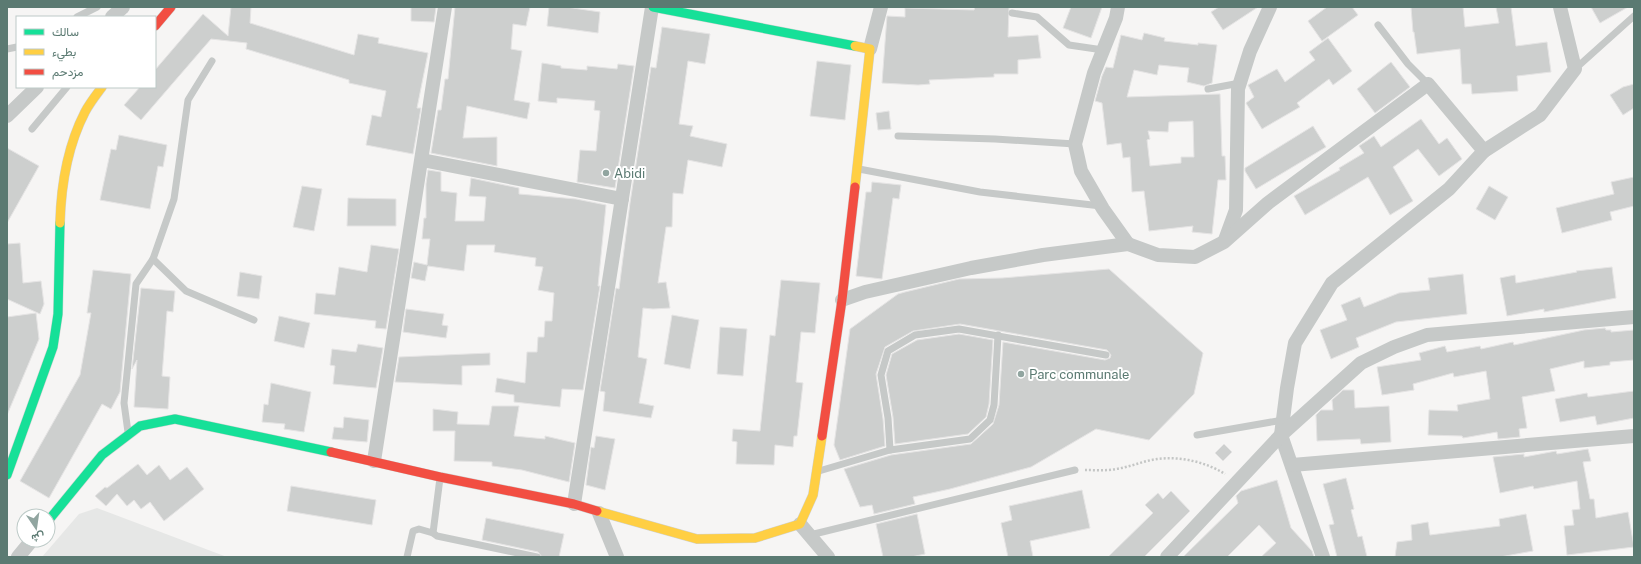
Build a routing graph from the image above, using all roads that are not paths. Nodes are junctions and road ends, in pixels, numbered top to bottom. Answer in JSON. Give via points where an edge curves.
{"nodes":[{"id":1,"x":97,"y":7,"type":"edge"},
{"id":2,"x":123,"y":7,"type":"edge"},
{"id":3,"x":171,"y":7,"type":"edge"},
{"id":4,"x":446,"y":7,"type":"edge"},
{"id":5,"x":653,"y":7,"type":"edge"},
{"id":6,"x":881,"y":7,"type":"edge"},
{"id":7,"x":1118,"y":7,"type":"edge"},
{"id":8,"x":1270,"y":7,"type":"edge"},
{"id":9,"x":1560,"y":7,"type":"edge"},
{"id":10,"x":1012,"y":13,"type":"dead end"},
{"id":11,"x":79,"y":16,"type":"edge"},
{"id":12,"x":113,"y":16,"type":"edge"},
{"id":13,"x":1634,"y":16,"type":"edge"},
{"id":14,"x":156,"y":25,"type":"edge"},
{"id":15,"x":1378,"y":25,"type":"dead end"},
{"id":16,"x":870,"y":49,"type":"junction"},
{"id":17,"x":1104,"y":50,"type":"junction"},
{"id":18,"x":212,"y":61,"type":"dead end"},
{"id":19,"x":1575,"y":69,"type":"junction"},
{"id":20,"x":1240,"y":83,"type":"junction"},
{"id":21,"x":1428,"y":84,"type":"junction"},
{"id":22,"x":35,"y":88,"type":"edge"},
{"id":23,"x":66,"y":88,"type":"edge"},
{"id":24,"x":101,"y":88,"type":"edge"},
{"id":25,"x":1208,"y":89,"type":"dead end"},
{"id":26,"x":7,"y":116,"type":"edge"},
{"id":27,"x":32,"y":129,"type":"dead end"},
{"id":28,"x":898,"y":136,"type":"dead end"},
{"id":29,"x":1075,"y":144,"type":"junction"},
{"id":30,"x":1484,"y":151,"type":"junction"},
{"id":31,"x":422,"y":160,"type":"junction"},
{"id":32,"x":857,"y":168,"type":"junction"},
{"id":33,"x":622,"y":200,"type":"junction"},
{"id":34,"x":1102,"y":206,"type":"junction"},
{"id":35,"x":1224,"y":242,"type":"junction"},
{"id":36,"x":1128,"y":244,"type":"junction"},
{"id":37,"x":153,"y":259,"type":"junction"},
{"id":38,"x":842,"y":300,"type":"junction"},
{"id":39,"x":1634,"y":317,"type":"edge"},
{"id":40,"x":254,"y":320,"type":"dead end"},
{"id":41,"x":998,"y":335,"type":"junction"},
{"id":42,"x":1106,"y":355,"type":"dead end"},
{"id":43,"x":1283,"y":420,"type":"junction"},
{"id":44,"x":128,"y":435,"type":"junction"},
{"id":45,"x":1197,"y":435,"type":"dead end"},
{"id":46,"x":1281,"y":435,"type":"junction"},
{"id":47,"x":1634,"y":436,"type":"edge"},
{"id":48,"x":890,"y":450,"type":"junction"},
{"id":49,"x":374,"y":461,"type":"junction"},
{"id":50,"x":1292,"y":465,"type":"junction"},
{"id":51,"x":1075,"y":470,"type":"road end"},
{"id":52,"x":817,"y":472,"type":"junction"},
{"id":53,"x":7,"y":475,"type":"edge"},
{"id":54,"x":440,"y":477,"type":"junction"},
{"id":55,"x":574,"y":504,"type":"junction"},
{"id":56,"x":56,"y":511,"type":"edge"},
{"id":57,"x":599,"y":512,"type":"junction"},
{"id":58,"x":800,"y":524,"type":"junction"},
{"id":59,"x":433,"y":532,"type":"junction"},
{"id":60,"x":810,"y":535,"type":"junction"},
{"id":61,"x":25,"y":548,"type":"edge"},
{"id":62,"x":18,"y":557,"type":"edge"},
{"id":63,"x":406,"y":557,"type":"edge"},
{"id":64,"x":537,"y":557,"type":"edge"},
{"id":65,"x":617,"y":557,"type":"edge"},
{"id":66,"x":828,"y":557,"type":"edge"},
{"id":67,"x":1167,"y":557,"type":"edge"},
{"id":68,"x":1323,"y":557,"type":"edge"}],
"edges":[{"from":1,"to":11,"type":"lane"},
{"from":2,"to":12,"type":"street"},
{"from":3,"to":14,"type":"street"},
{"from":4,"to":31,"type":"street"},
{"from":5,"to":16,"type":"street"},
{"from":5,"to":33,"type":"street"},
{"from":6,"to":16,"type":"street"},
{"from":7,"to":17,"type":"street"},
{"from":8,"to":20,"type":"street","via":[[1250,52]]},
{"from":9,"to":19,"type":"street"},
{"from":10,"to":17,"type":"lane","via":[[1037,17],[1069,45]]},
{"from":13,"to":19,"type":"lane"},
{"from":15,"to":21,"type":"lane","via":[[1408,64]]},
{"from":16,"to":32,"type":"street"},
{"from":17,"to":29,"type":"street","via":[[1094,73]]},
{"from":18,"to":37,"type":"lane","via":[[188,100],[174,199]]},
{"from":19,"to":30,"type":"street","via":[[1540,115]]},
{"from":20,"to":25,"type":"lane"},
{"from":20,"to":35,"type":"street","via":[[1236,210]]},
{"from":21,"to":30,"type":"street"},
{"from":21,"to":35,"type":"street","via":[[1268,203]]},
{"from":22,"to":26,"type":"street"},
{"from":23,"to":27,"type":"lane"},
{"from":24,"to":53,"type":"street","via":[[85,112],[73,143],[64,180],[60,214],[58,314],[53,347]]},
{"from":28,"to":29,"type":"lane"},
{"from":29,"to":34,"type":"street","via":[[1081,171]]},
{"from":30,"to":43,"type":"street","via":[[1449,189],[1332,283],[1295,343]]},
{"from":31,"to":33,"type":"street"},
{"from":31,"to":49,"type":"street"},
{"from":32,"to":34,"type":"lane","via":[[980,192]]},
{"from":32,"to":38,"type":"street"},
{"from":33,"to":55,"type":"street"},
{"from":34,"to":36,"type":"street"},
{"from":35,"to":36,"type":"street","via":[[1195,257],[1158,255]]},
{"from":36,"to":38,"type":"street","via":[[971,268],[865,292]]},
{"from":37,"to":40,"type":"lane","via":[[186,291]]},
{"from":37,"to":44,"type":"lane","via":[[136,284],[124,403]]},
{"from":38,"to":52,"type":"street"},
{"from":39,"to":46,"type":"street","via":[[1427,335],[1361,363]]},
{"from":41,"to":42,"type":"lane"},
{"from":41,"to":48,"type":"lane","via":[[994,405],[990,420],[970,439]]},
{"from":41,"to":48,"type":"lane","via":[[959,329],[915,335],[888,351],[881,375]]},
{"from":43,"to":45,"type":"lane"},
{"from":43,"to":46,"type":"street"},
{"from":44,"to":49,"type":"street","via":[[140,426],[176,419]]},
{"from":44,"to":56,"type":"street","via":[[102,455]]},
{"from":46,"to":50,"type":"street"},
{"from":46,"to":67,"type":"street"},
{"from":47,"to":50,"type":"street"},
{"from":48,"to":52,"type":"lane"},
{"from":49,"to":54,"type":"street"},
{"from":50,"to":68,"type":"street"},
{"from":51,"to":60,"type":"lane"},
{"from":52,"to":58,"type":"street","via":[[813,495]]},
{"from":54,"to":55,"type":"street"},
{"from":54,"to":59,"type":"lane"},
{"from":55,"to":57,"type":"street"},
{"from":57,"to":58,"type":"street","via":[[697,539],[755,538]]},
{"from":57,"to":65,"type":"street"},
{"from":58,"to":60,"type":"street"},
{"from":59,"to":63,"type":"lane","via":[[419,529],[413,531]]},
{"from":59,"to":64,"type":"lane","via":[[437,536]]},
{"from":60,"to":66,"type":"street"},
{"from":61,"to":62,"type":"street"}]}
